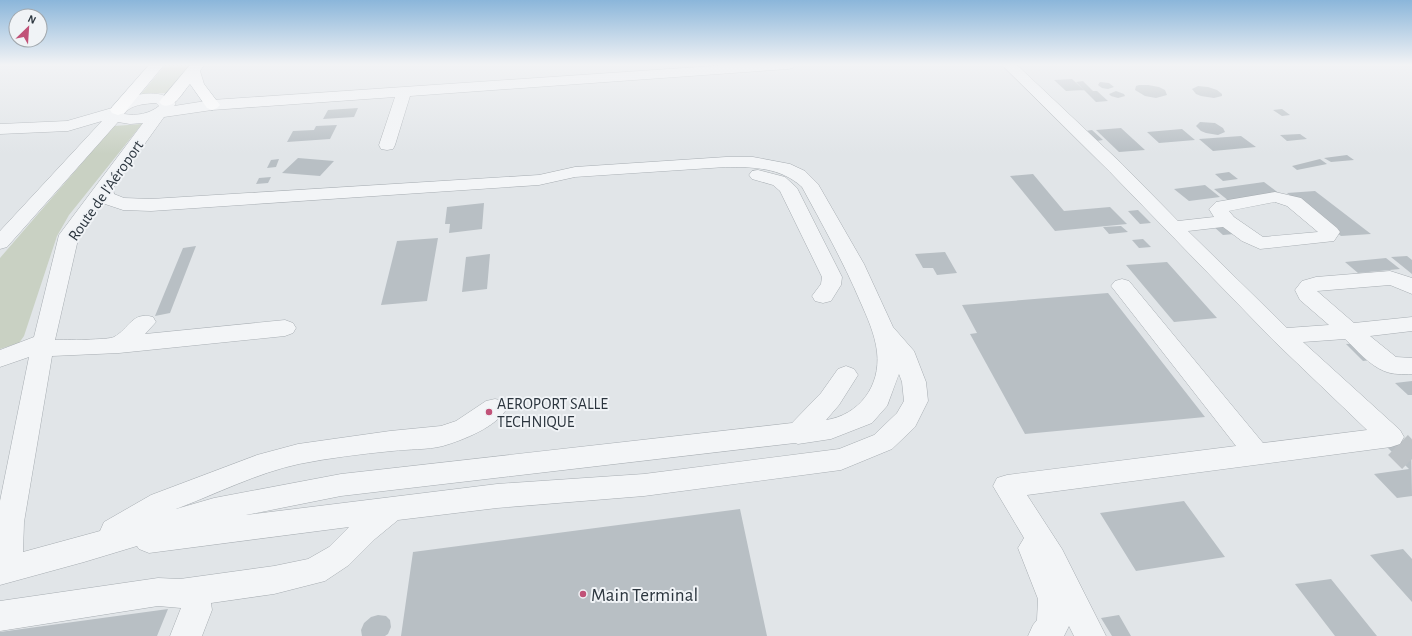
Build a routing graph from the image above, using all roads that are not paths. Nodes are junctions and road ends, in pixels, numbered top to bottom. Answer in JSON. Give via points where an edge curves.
{"nodes":[{"id":1,"x":132,"y":95,"type":"edge"},
{"id":2,"x":174,"y":95,"type":"edge"},
{"id":3,"x":205,"y":95,"type":"edge"},
{"id":4,"x":354,"y":95,"type":"edge"},
{"id":5,"x":403,"y":95,"type":"edge"},
{"id":6,"x":1040,"y":95,"type":"edge"},
{"id":7,"x":212,"y":105,"type":"junction"},
{"id":8,"x":163,"y":108,"type":"junction"},
{"id":9,"x":117,"y":112,"type":"junction"},
{"id":10,"x":0,"y":129,"type":"edge"},
{"id":11,"x":387,"y":145,"type":"dead end"},
{"id":12,"x":131,"y":151,"type":"junction"},
{"id":13,"x":539,"y":180,"type":"junction"},
{"id":14,"x":104,"y":188,"type":"junction"},
{"id":15,"x":1227,"y":221,"type":"junction"},
{"id":16,"x":1173,"y":228,"type":"junction"},
{"id":17,"x":0,"y":243,"type":"edge"},
{"id":18,"x":1122,"y":286,"type":"dead end"},
{"id":19,"x":1412,"y":287,"type":"edge"},
{"id":20,"x":827,"y":300,"type":"dead end"},
{"id":21,"x":145,"y":322,"type":"dead end"},
{"id":22,"x":1412,"y":324,"type":"edge"},
{"id":23,"x":285,"y":328,"type":"dead end"},
{"id":24,"x":884,"y":331,"type":"junction"},
{"id":25,"x":1349,"y":331,"type":"junction"},
{"id":26,"x":1282,"y":336,"type":"junction"},
{"id":27,"x":119,"y":345,"type":"junction"},
{"id":28,"x":42,"y":346,"type":"junction"},
{"id":29,"x":0,"y":358,"type":"edge"},
{"id":30,"x":1412,"y":366,"type":"edge"},
{"id":31,"x":846,"y":375,"type":"dead end"},
{"id":32,"x":498,"y":408,"type":"dead end"},
{"id":33,"x":798,"y":434,"type":"junction"},
{"id":34,"x":1257,"y":454,"type":"junction"},
{"id":35,"x":1007,"y":486,"type":"junction"},
{"id":36,"x":392,"y":509,"type":"junction"},
{"id":37,"x":84,"y":549,"type":"junction"},
{"id":38,"x":4,"y":570,"type":"edge"},
{"id":39,"x":180,"y":593,"type":"junction"},
{"id":40,"x":0,"y":616,"type":"edge"},
{"id":41,"x":186,"y":636,"type":"edge"},
{"id":42,"x":1044,"y":636,"type":"edge"},
{"id":43,"x":1090,"y":636,"type":"edge"}],
"edges":[{"from":1,"to":9,"type":"highway"},
{"from":2,"to":8,"type":"highway"},
{"from":3,"to":7,"type":"highway"},
{"from":4,"to":7,"type":"street"},
{"from":5,"to":11,"type":"street"},
{"from":6,"to":16,"type":"street","via":[[1116,168]]},
{"from":7,"to":8,"type":"street"},
{"from":7,"to":12,"type":"street","via":[[167,128]]},
{"from":8,"to":9,"type":"street","via":[[157,98],[131,103]]},
{"from":8,"to":12,"type":"street","name":"Route de l'Aéroport"},
{"from":9,"to":10,"type":"street","via":[[68,126]]},
{"from":9,"to":17,"type":"street"},
{"from":12,"to":14,"type":"street","name":"Route de l'Aéroport"},
{"from":13,"to":14,"type":"street","via":[[151,205],[123,204],[109,200]]},
{"from":13,"to":20,"type":"street","via":[[581,181],[748,173],[779,181],[818,224],[838,261],[843,275],[842,290]]},
{"from":13,"to":24,"type":"street","via":[[575,172],[726,162],[752,162],[784,168],[799,175],[809,184],[854,264]]},
{"from":14,"to":28,"type":"street","name":"Route de l'Aéroport","via":[[69,236]]},
{"from":15,"to":15,"type":"street","via":[[1218,209],[1223,206],[1275,198],[1286,199],[1294,202],[1330,232],[1327,237],[1260,242]]},
{"from":15,"to":16,"type":"street"},
{"from":16,"to":26,"type":"street"},
{"from":18,"to":34,"type":"street"},
{"from":19,"to":25,"type":"street","via":[[1390,278],[1309,286],[1306,290],[1308,294]]},
{"from":21,"to":27,"type":"street"},
{"from":22,"to":25,"type":"street"},
{"from":23,"to":27,"type":"street"},
{"from":24,"to":33,"type":"street","via":[[889,353],[887,378],[878,400],[863,416],[831,429]]},
{"from":24,"to":36,"type":"street","via":[[902,351],[914,382],[916,401],[906,420],[883,442],[842,458],[644,486],[498,496]]},
{"from":25,"to":26,"type":"street"},
{"from":25,"to":30,"type":"street","via":[[1392,366]]},
{"from":26,"to":34,"type":"street","via":[[1394,441]]},
{"from":27,"to":28,"type":"street"},
{"from":28,"to":29,"type":"street"},
{"from":28,"to":38,"type":"street","name":"Route de l'Aéroport","via":[[10,522]]},
{"from":31,"to":33,"type":"street","via":[[830,399]]},
{"from":32,"to":37,"type":"street","via":[[466,428],[442,436],[298,454],[257,466],[161,503]]},
{"from":33,"to":37,"type":"street","via":[[341,485],[214,510]]},
{"from":34,"to":35,"type":"street"},
{"from":35,"to":42,"type":"street","via":[[1053,599],[1054,626]]},
{"from":35,"to":43,"type":"street","via":[[1052,558]]},
{"from":36,"to":37,"type":"street"},
{"from":36,"to":39,"type":"street","via":[[365,530],[339,556],[314,571],[274,580]]},
{"from":37,"to":38,"type":"street"},
{"from":39,"to":40,"type":"street","via":[[158,592]]},
{"from":39,"to":41,"type":"street","via":[[196,602],[196,610]]}]}
